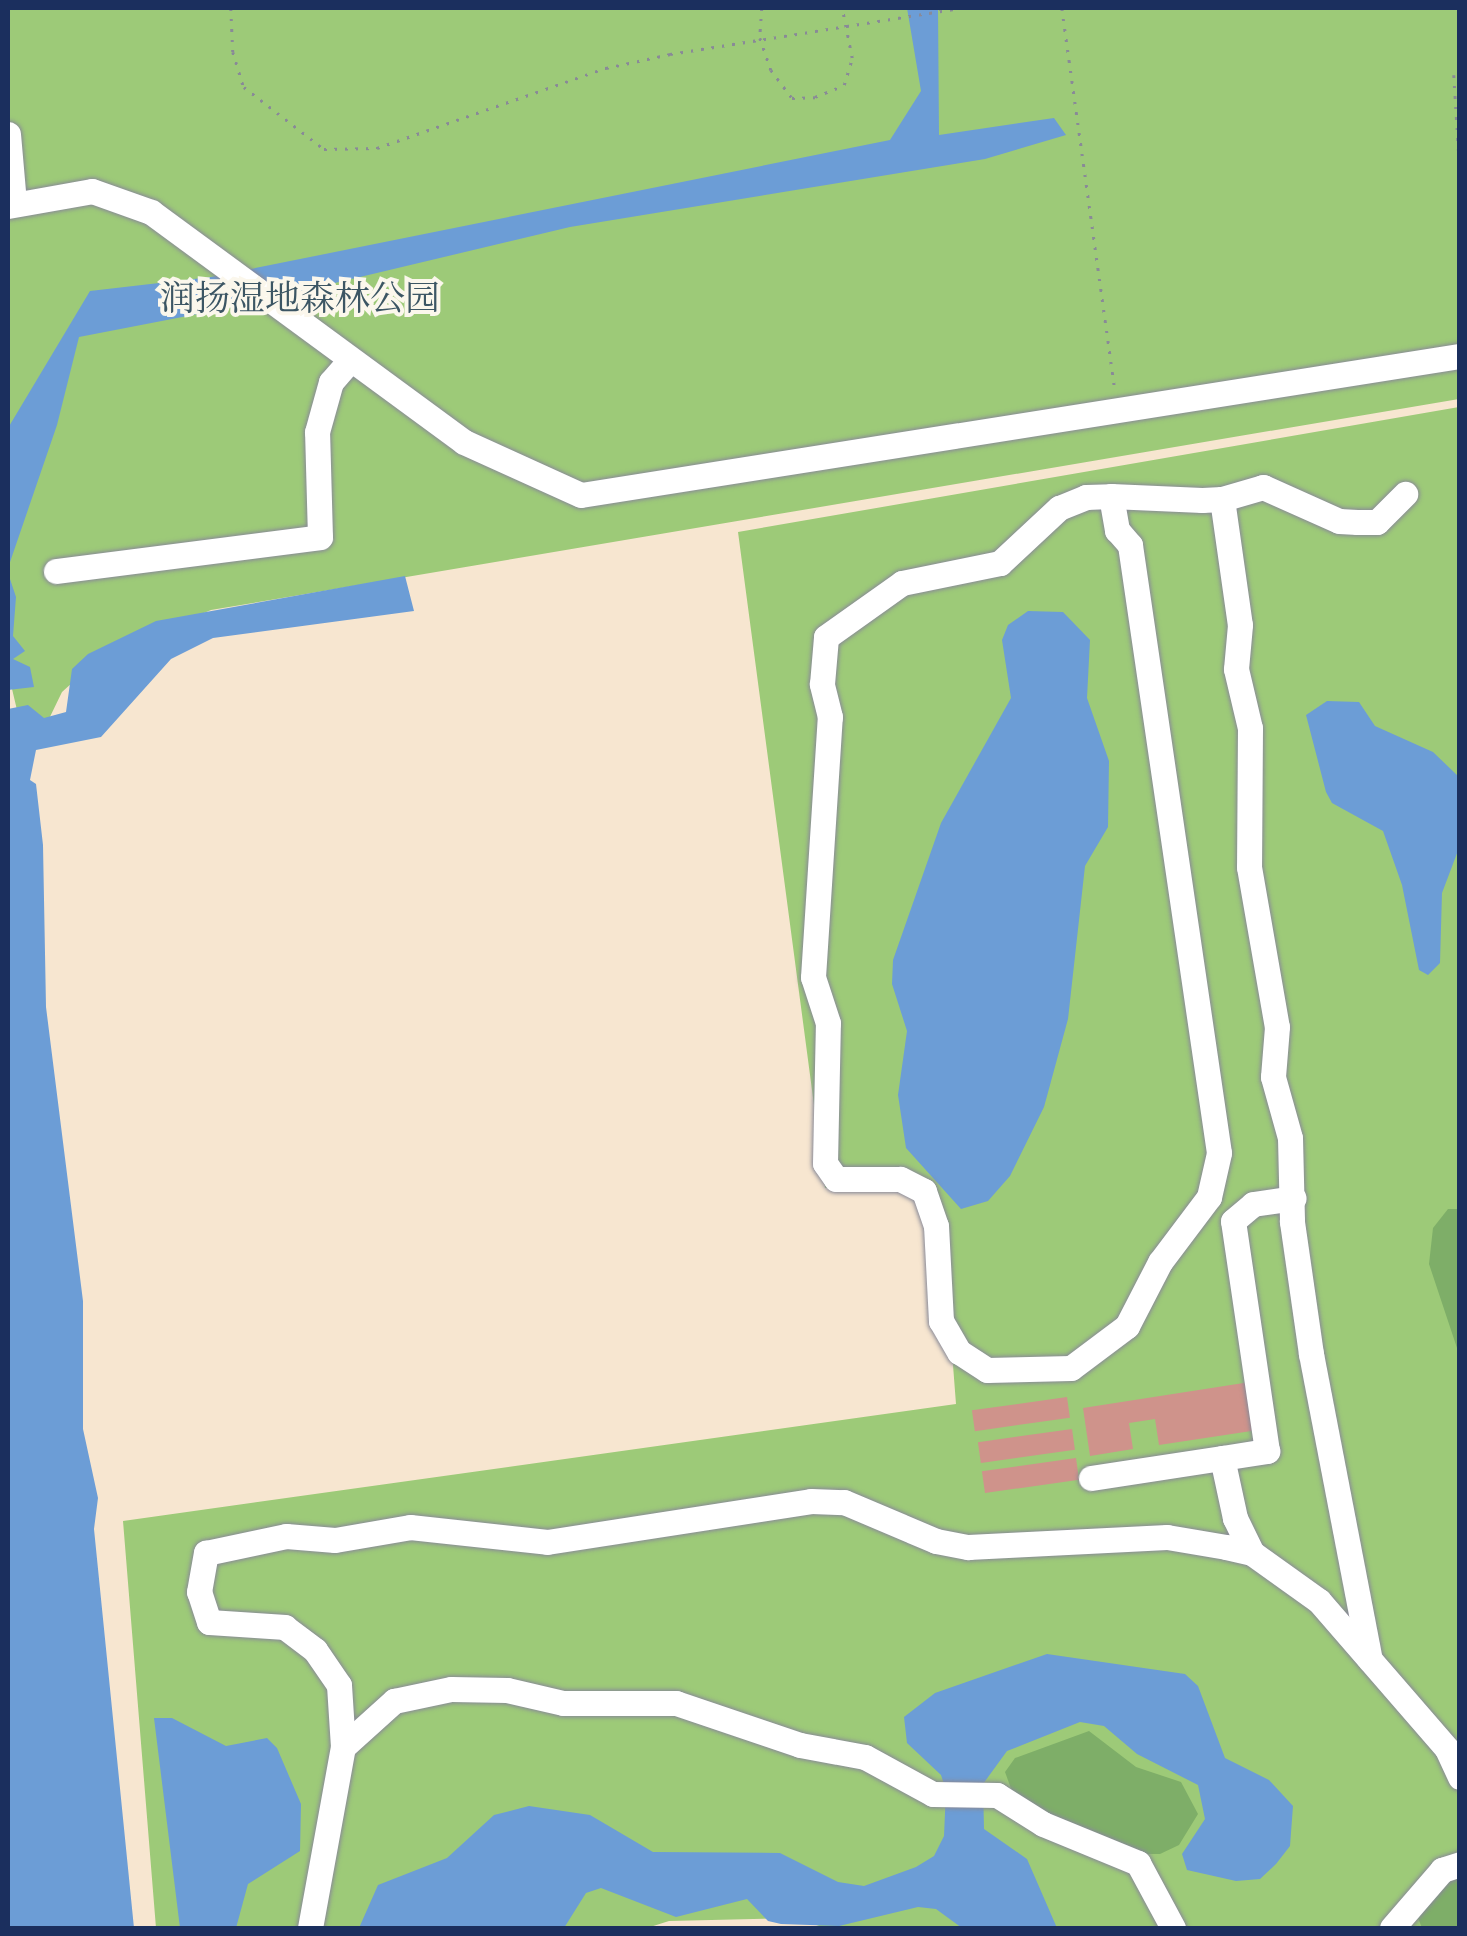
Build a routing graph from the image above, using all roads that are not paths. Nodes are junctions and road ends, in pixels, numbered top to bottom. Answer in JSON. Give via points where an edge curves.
{"nodes":[{"id":1,"x":8,"y":134,"type":"edge"},
{"id":2,"x":11,"y":204,"type":"edge"},
{"id":3,"x":1460,"y":356,"type":"edge"},
{"id":4,"x":350,"y":360,"type":"junction"},
{"id":5,"x":1406,"y":494,"type":"dead end"},
{"id":6,"x":1111,"y":496,"type":"junction"},
{"id":7,"x":1222,"y":499,"type":"junction"},
{"id":8,"x":56,"y":571,"type":"dead end"},
{"id":9,"x":1294,"y":1198,"type":"junction"},
{"id":10,"x":1203,"y":1207,"type":"junction"},
{"id":11,"x":1233,"y":1221,"type":"junction"},
{"id":12,"x":1222,"y":1458,"type":"junction"},
{"id":13,"x":1091,"y":1478,"type":"dead end"},
{"id":14,"x":1252,"y":1553,"type":"junction"},
{"id":15,"x":1370,"y":1658,"type":"junction"},
{"id":16,"x":343,"y":1747,"type":"junction"},
{"id":17,"x":1460,"y":1777,"type":"edge"},
{"id":18,"x":1460,"y":1864,"type":"edge"},
{"id":19,"x":310,"y":1928,"type":"edge"},
{"id":20,"x":1173,"y":1928,"type":"edge"},
{"id":21,"x":1392,"y":1928,"type":"edge"}],
"edges":[{"from":1,"to":2,"type":"lane"},
{"from":2,"to":4,"type":"lane","via":[[92,191],[151,212]]},
{"from":3,"to":4,"type":"lane","via":[[581,495],[464,442]]},
{"from":4,"to":8,"type":"lane","via":[[332,382],[317,432],[320,537]]},
{"from":5,"to":7,"type":"lane","via":[[1378,522],[1338,521],[1324,508],[1263,487]]},
{"from":6,"to":7,"type":"lane"},
{"from":6,"to":10,"type":"lane","via":[[1117,530],[1133,560],[1157,758],[1214,1094],[1219,1153]]},
{"from":6,"to":10,"type":"lane","via":[[1059,508],[989,569],[902,583],[826,637],[822,684],[830,718],[813,977],[828,1023],[825,1163],[836,1179],[900,1179],[924,1192],[936,1226],[941,1321],[959,1352],[988,1370],[1051,1371],[1084,1362],[1128,1326],[1160,1262]]},
{"from":7,"to":9,"type":"lane","via":[[1240,625],[1236,669],[1252,747],[1249,867],[1276,1028],[1273,1077],[1290,1138]]},
{"from":9,"to":11,"type":"lane","via":[[1253,1204]]},
{"from":9,"to":15,"type":"lane","via":[[1311,1354]]},
{"from":10,"to":11,"type":"lane"},
{"from":11,"to":12,"type":"lane","via":[[1267,1451]]},
{"from":12,"to":13,"type":"lane"},
{"from":12,"to":14,"type":"lane","via":[[1235,1518]]},
{"from":14,"to":15,"type":"lane","via":[[1320,1601]]},
{"from":14,"to":16,"type":"lane","via":[[1167,1537],[968,1547],[844,1502],[812,1501],[547,1542],[410,1527],[335,1540],[286,1536],[206,1553],[199,1592],[209,1622],[265,1621],[315,1650],[340,1685]]},
{"from":15,"to":17,"type":"lane","via":[[1447,1748]]},
{"from":16,"to":19,"type":"lane"},
{"from":16,"to":20,"type":"lane","via":[[394,1702],[451,1689],[508,1690],[564,1704],[660,1701],[800,1745],[864,1757],[941,1795],[988,1792],[1043,1824],[1138,1863]]},
{"from":18,"to":21,"type":"lane","via":[[1442,1870]]}]}
